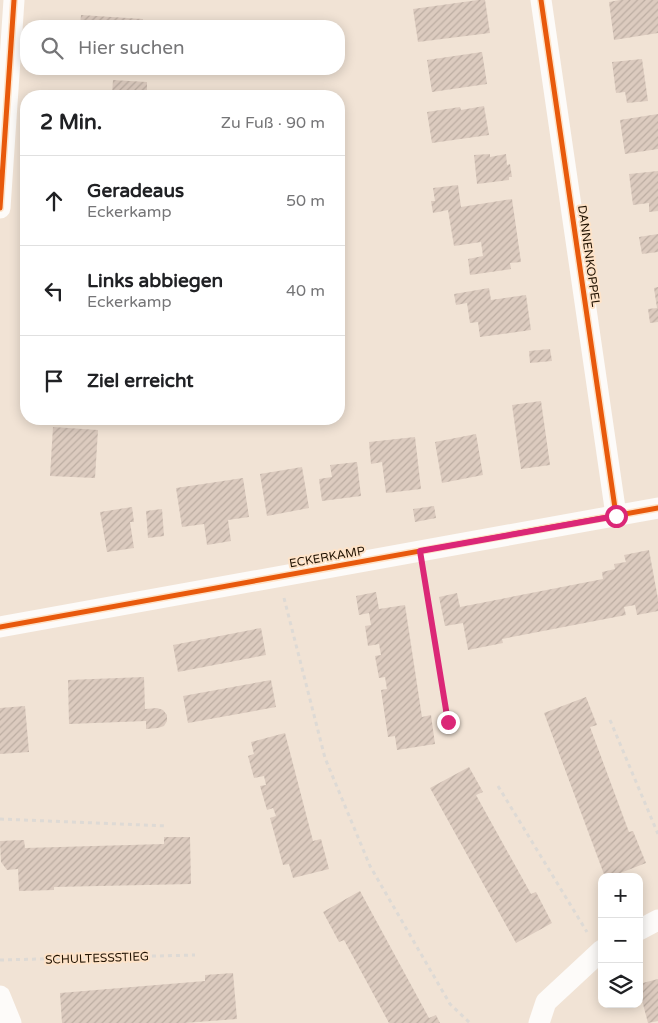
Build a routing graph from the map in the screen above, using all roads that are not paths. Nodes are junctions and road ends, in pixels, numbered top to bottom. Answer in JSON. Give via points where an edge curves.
{"nodes":[{"id":1,"x":14,"y":0,"type":"edge"},
{"id":2,"x":541,"y":0,"type":"edge"},
{"id":3,"x":0,"y":208,"type":"edge"},
{"id":4,"x":658,"y":508,"type":"edge"},
{"id":5,"x":616,"y":516,"type":"junction"},
{"id":6,"x":0,"y":627,"type":"edge"},
{"id":7,"x":658,"y":920,"type":"edge"},
{"id":8,"x":643,"y":928,"type":"edge"},
{"id":9,"x":598,"y":953,"type":"edge"},
{"id":10,"x":0,"y":996,"type":"edge"},
{"id":11,"x":11,"y":1023,"type":"edge"},
{"id":12,"x":540,"y":1023,"type":"edge"}],
"edges":[{"from":1,"to":3,"type":"street"},
{"from":2,"to":5,"type":"street","name":"DANNENKOPPEL"},
{"from":4,"to":5,"type":"street","name":"ECKERKAMP"},
{"from":5,"to":6,"type":"street","name":"ECKERKAMP"},
{"from":7,"to":8,"type":"street"},
{"from":9,"to":12,"type":"street","via":[[546,1002]]},
{"from":10,"to":11,"type":"street"}]}
